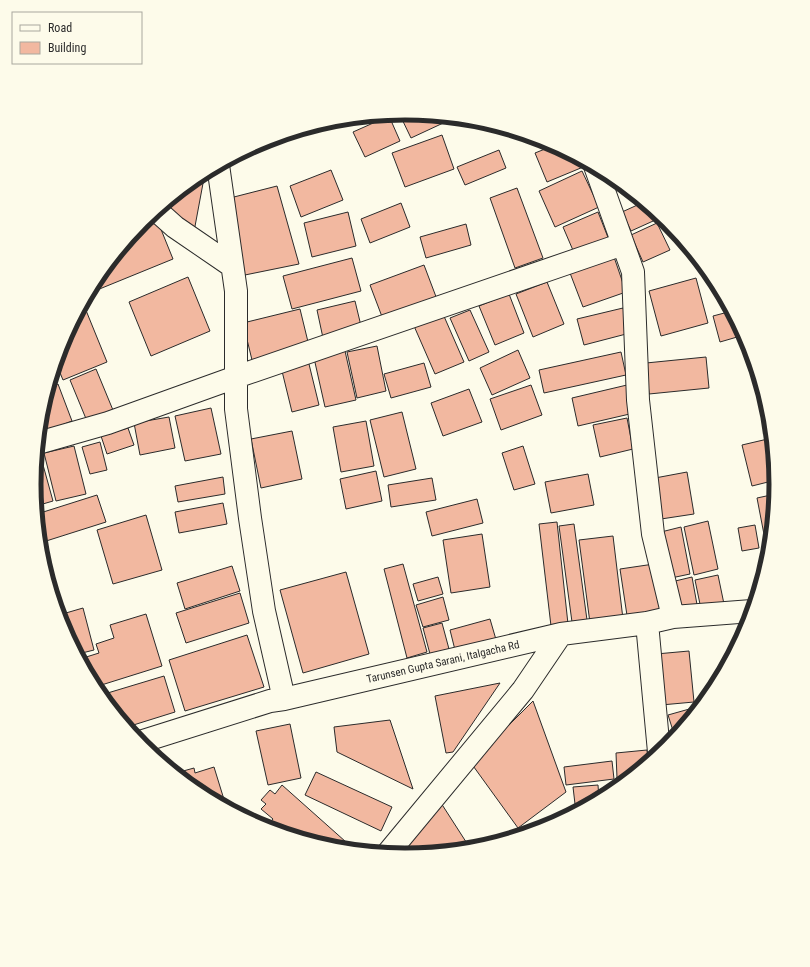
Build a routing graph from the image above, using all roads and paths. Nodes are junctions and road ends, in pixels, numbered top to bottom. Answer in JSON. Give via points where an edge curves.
{"nodes":[{"id":1,"x":219,"y":171,"type":"edge"},
{"id":2,"x":598,"y":175,"type":"edge"},
{"id":3,"x":160,"y":214,"type":"edge"},
{"id":4,"x":623,"y":244,"type":"junction"},
{"id":5,"x":232,"y":266,"type":"junction"},
{"id":6,"x":236,"y":377,"type":"junction"},
{"id":7,"x":44,"y":441,"type":"edge"},
{"id":8,"x":746,"y":611,"type":"edge"},
{"id":9,"x":673,"y":617,"type":"junction"},
{"id":10,"x":647,"y":623,"type":"junction"},
{"id":11,"x":561,"y":634,"type":"junction"},
{"id":12,"x":284,"y":699,"type":"junction"},
{"id":13,"x":147,"y":740,"type":"edge"},
{"id":14,"x":659,"y":744,"type":"edge"},
{"id":15,"x":393,"y":847,"type":"edge"}],
"edges":[{"from":1,"to":5,"type":"street"},
{"from":2,"to":4,"type":"street"},
{"from":3,"to":5,"type":"street","via":[[174,227]]},
{"from":4,"to":6,"type":"street"},
{"from":4,"to":9,"type":"street","via":[[633,272],[638,400],[653,534]]},
{"from":5,"to":6,"type":"street","via":[[236,291]]},
{"from":6,"to":7,"type":"street","via":[[108,423]]},
{"from":6,"to":12,"type":"street","via":[[236,409],[250,518],[264,611]]},
{"from":8,"to":9,"type":"street","name":"Tarunsen Gupta Sarani, Italgacha Rd"},
{"from":9,"to":10,"type":"street","name":"Tarunsen Gupta Sarani, Italgacha Rd"},
{"from":10,"to":11,"type":"street","name":"Tarunsen Gupta Sarani, Italgacha Rd"},
{"from":10,"to":14,"type":"street"},
{"from":11,"to":12,"type":"street","name":"Tarunsen Gupta Sarani, Italgacha Rd"},
{"from":11,"to":15,"type":"street","via":[[523,690]]},
{"from":12,"to":13,"type":"street","name":"Tarunsen Gupta Sarani, Italgacha Rd","via":[[270,701]]}]}
